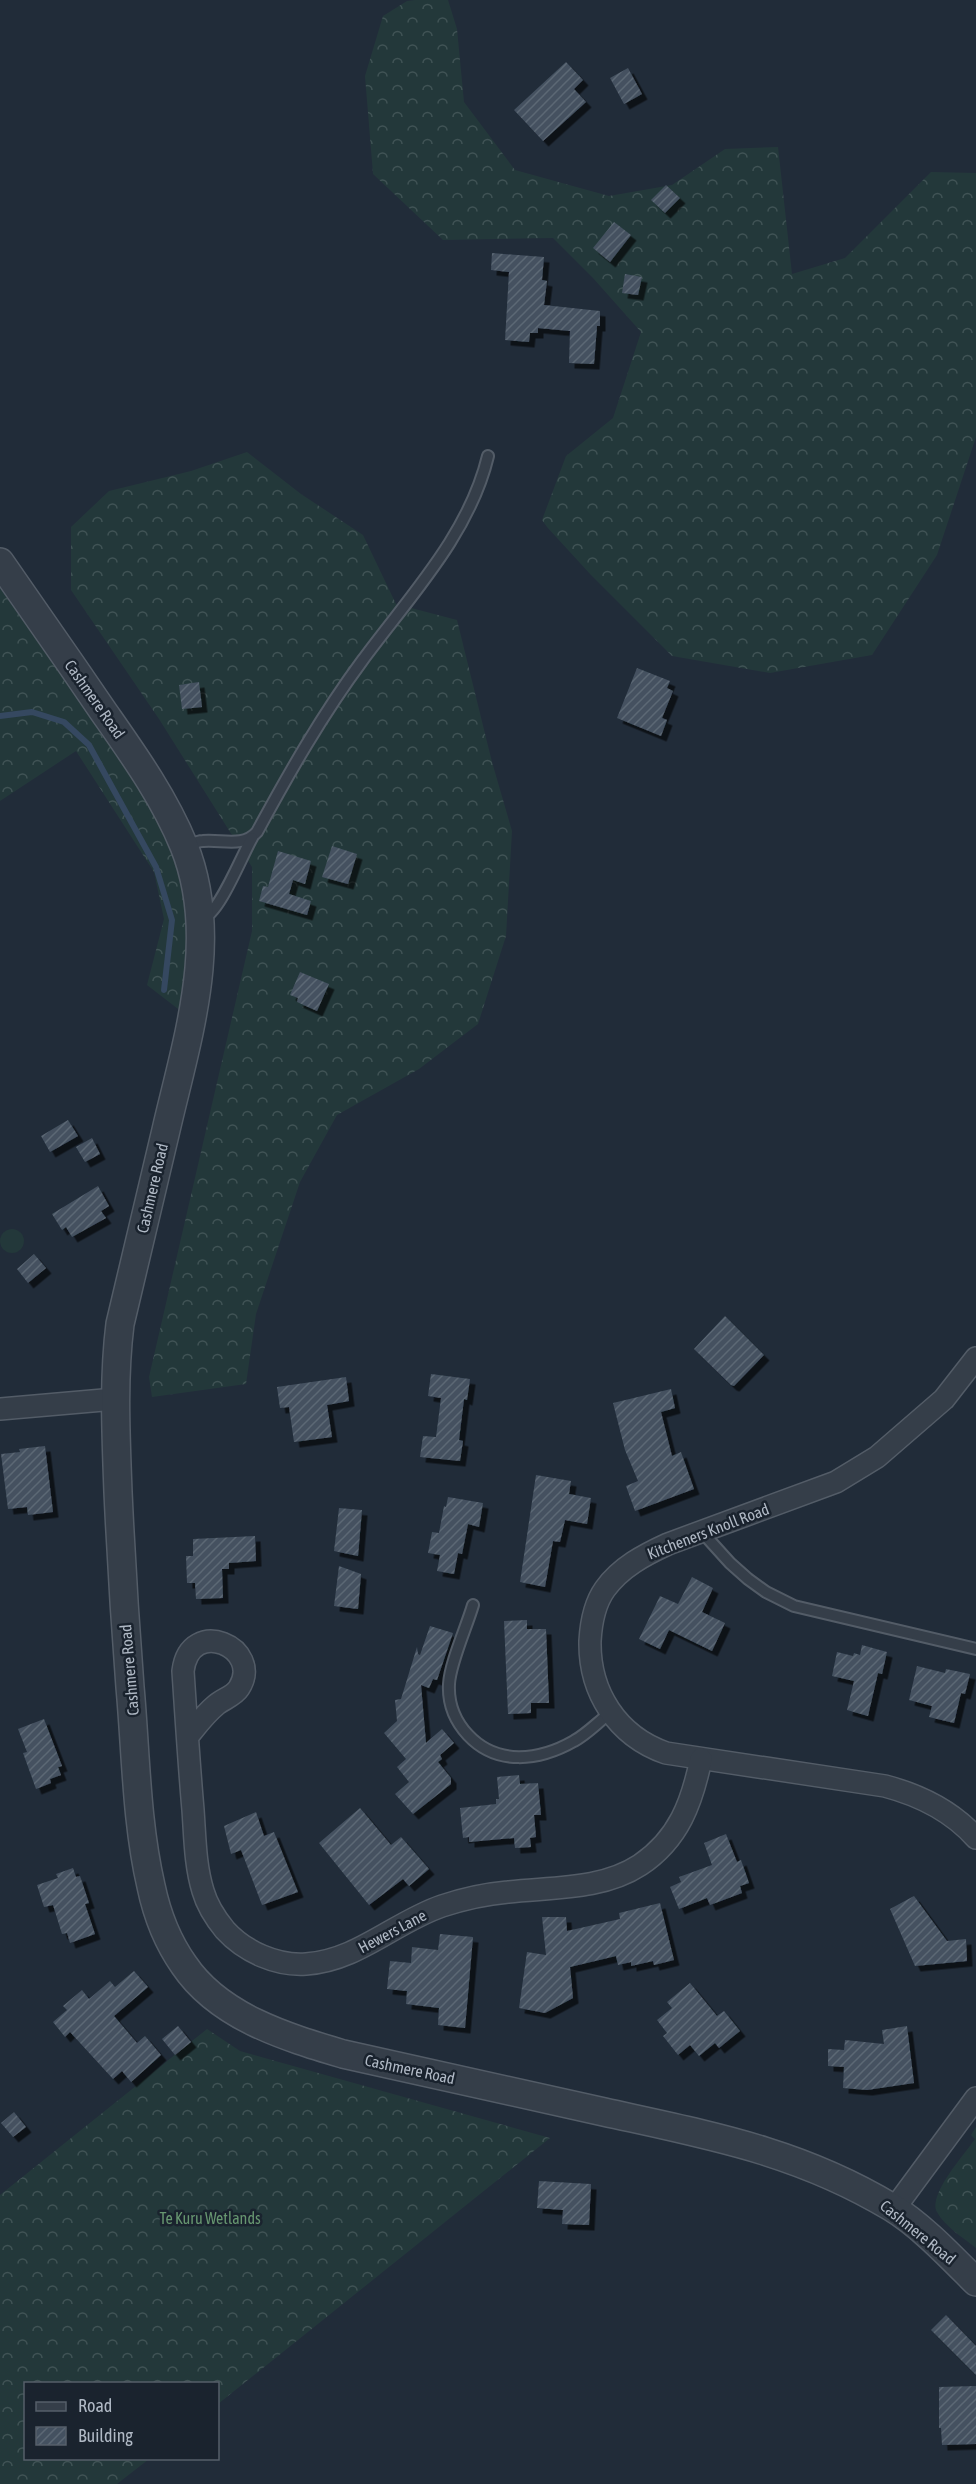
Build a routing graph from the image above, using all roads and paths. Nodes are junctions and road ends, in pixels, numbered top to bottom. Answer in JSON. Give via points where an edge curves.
{"nodes":[{"id":1,"x":488,"y":456,"type":"dead end"},
{"id":2,"x":0,"y":562,"type":"edge"},
{"id":3,"x":252,"y":838,"type":"junction"},
{"id":4,"x":185,"y":848,"type":"junction"},
{"id":5,"x":200,"y":919,"type":"junction"},
{"id":6,"x":976,"y":1358,"type":"edge"},
{"id":7,"x":115,"y":1399,"type":"junction"},
{"id":8,"x":0,"y":1409,"type":"edge"},
{"id":9,"x":702,"y":1532,"type":"junction"},
{"id":10,"x":474,"y":1605,"type":"dead end"},
{"id":11,"x":976,"y":1649,"type":"edge"},
{"id":12,"x":610,"y":1713,"type":"junction"},
{"id":13,"x":188,"y":1736,"type":"dead end"},
{"id":14,"x":701,"y":1759,"type":"junction"},
{"id":15,"x":976,"y":1838,"type":"edge"},
{"id":16,"x":976,"y":2098,"type":"edge"},
{"id":17,"x":894,"y":2209,"type":"junction"},
{"id":18,"x":976,"y":2282,"type":"edge"}],
"edges":[{"from":1,"to":3,"type":"lane","via":[[480,486],[454,536],[322,717]]},
{"from":2,"to":4,"type":"street","name":"Cashmere Road","via":[[154,786]]},
{"from":3,"to":4,"type":"lane","via":[[202,841]]},
{"from":3,"to":5,"type":"lane","via":[[217,907]]},
{"from":4,"to":5,"type":"street","name":"Cashmere Road"},
{"from":5,"to":7,"type":"street","name":"Cashmere Road","via":[[201,950],[191,1021],[120,1324]]},
{"from":6,"to":9,"type":"street","name":"Kitcheners Knoll Road","via":[[944,1399],[877,1457],[836,1482]]},
{"from":7,"to":8,"type":"street"},
{"from":7,"to":17,"type":"street","name":"Cashmere Road","via":[[122,1593],[143,1842],[161,1923],[170,1944],[199,1984],[252,2021],[296,2040],[343,2054],[739,2141],[812,2167]]},
{"from":9,"to":11,"type":"lane","via":[[748,1579],[794,1606]]},
{"from":9,"to":12,"type":"street","name":"Kitcheners Knoll Road","via":[[644,1555],[604,1590],[590,1629],[590,1652],[597,1691]]},
{"from":10,"to":12,"type":"lane","via":[[449,1683],[456,1720],[479,1746],[499,1755],[539,1756],[576,1740]]},
{"from":12,"to":14,"type":"street","name":"Kitcheners Knoll Road","via":[[648,1747]]},
{"from":13,"to":14,"type":"street","name":"Hewers Lane","via":[[197,1865],[213,1914],[226,1931],[262,1956],[303,1964],[345,1956],[416,1917],[465,1899],[585,1884],[616,1877],[640,1865],[657,1851],[685,1815],[694,1795]]},
{"from":14,"to":15,"type":"street","name":"Kitcheners Knoll Road","via":[[908,1792],[950,1815]]},
{"from":16,"to":17,"type":"street"},
{"from":17,"to":18,"type":"street","name":"Cashmere Road"}]}
